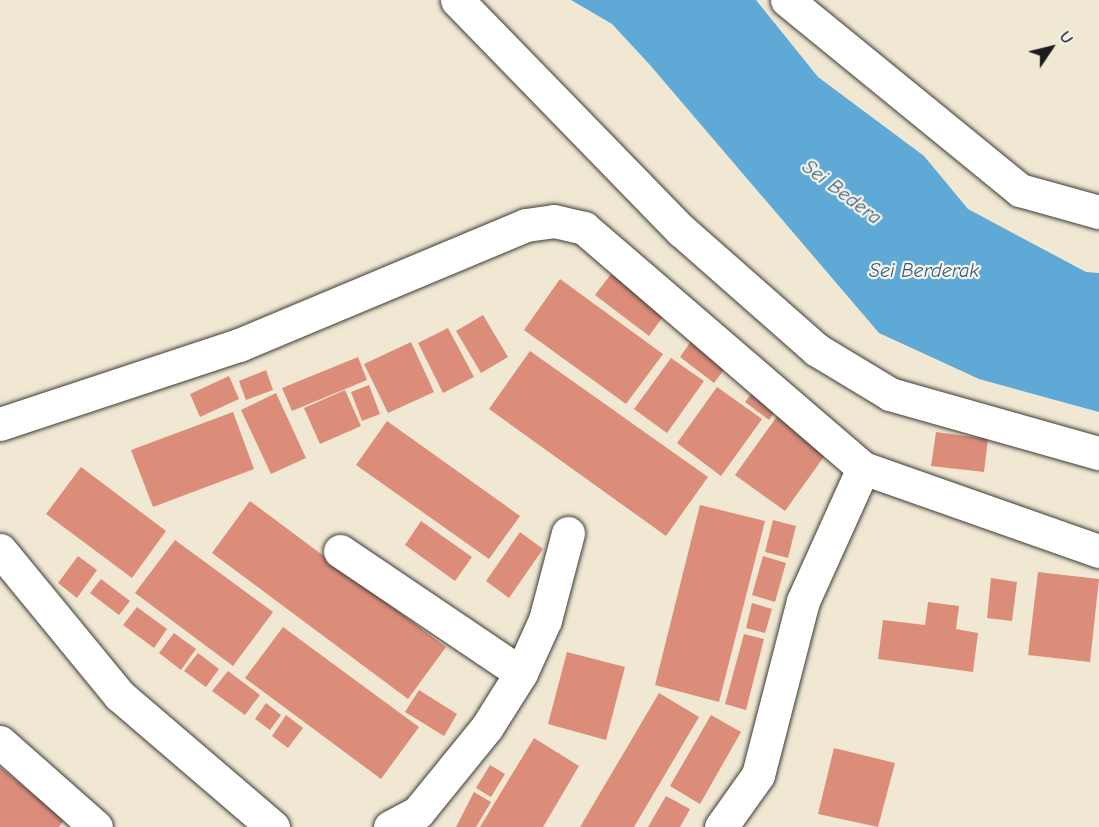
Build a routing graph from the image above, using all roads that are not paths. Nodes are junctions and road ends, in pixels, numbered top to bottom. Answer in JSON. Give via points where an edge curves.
{"nodes":[{"id":1,"x":457,"y":0,"type":"edge"},
{"id":2,"x":787,"y":0,"type":"edge"},
{"id":3,"x":1099,"y":212,"type":"edge"},
{"id":4,"x":0,"y":424,"type":"edge"},
{"id":5,"x":1099,"y":453,"type":"edge"},
{"id":6,"x":863,"y":468,"type":"junction"},
{"id":7,"x":568,"y":533,"type":"dead end"},
{"id":8,"x":0,"y":550,"type":"edge"},
{"id":9,"x":340,"y":551,"type":"dead end"},
{"id":10,"x":1099,"y":551,"type":"edge"},
{"id":11,"x":521,"y":674,"type":"junction"},
{"id":12,"x":0,"y":742,"type":"edge"},
{"id":13,"x":96,"y":827,"type":"edge"},
{"id":14,"x":273,"y":827,"type":"edge"},
{"id":15,"x":390,"y":827,"type":"edge"},
{"id":16,"x":721,"y":827,"type":"edge"}],
"edges":[{"from":1,"to":5,"type":"street","via":[[682,231],[817,350],[890,394]]},
{"from":2,"to":3,"type":"street","via":[[1020,190]]},
{"from":4,"to":6,"type":"street","via":[[239,345],[526,225],[554,221],[584,228]]},
{"from":6,"to":10,"type":"street"},
{"from":6,"to":16,"type":"street","via":[[803,602],[758,775]]},
{"from":7,"to":11,"type":"street","via":[[544,620]]},
{"from":8,"to":14,"type":"street","via":[[119,695]]},
{"from":9,"to":11,"type":"street"},
{"from":11,"to":15,"type":"street","via":[[487,727],[418,812]]},
{"from":12,"to":13,"type":"street"}]}
